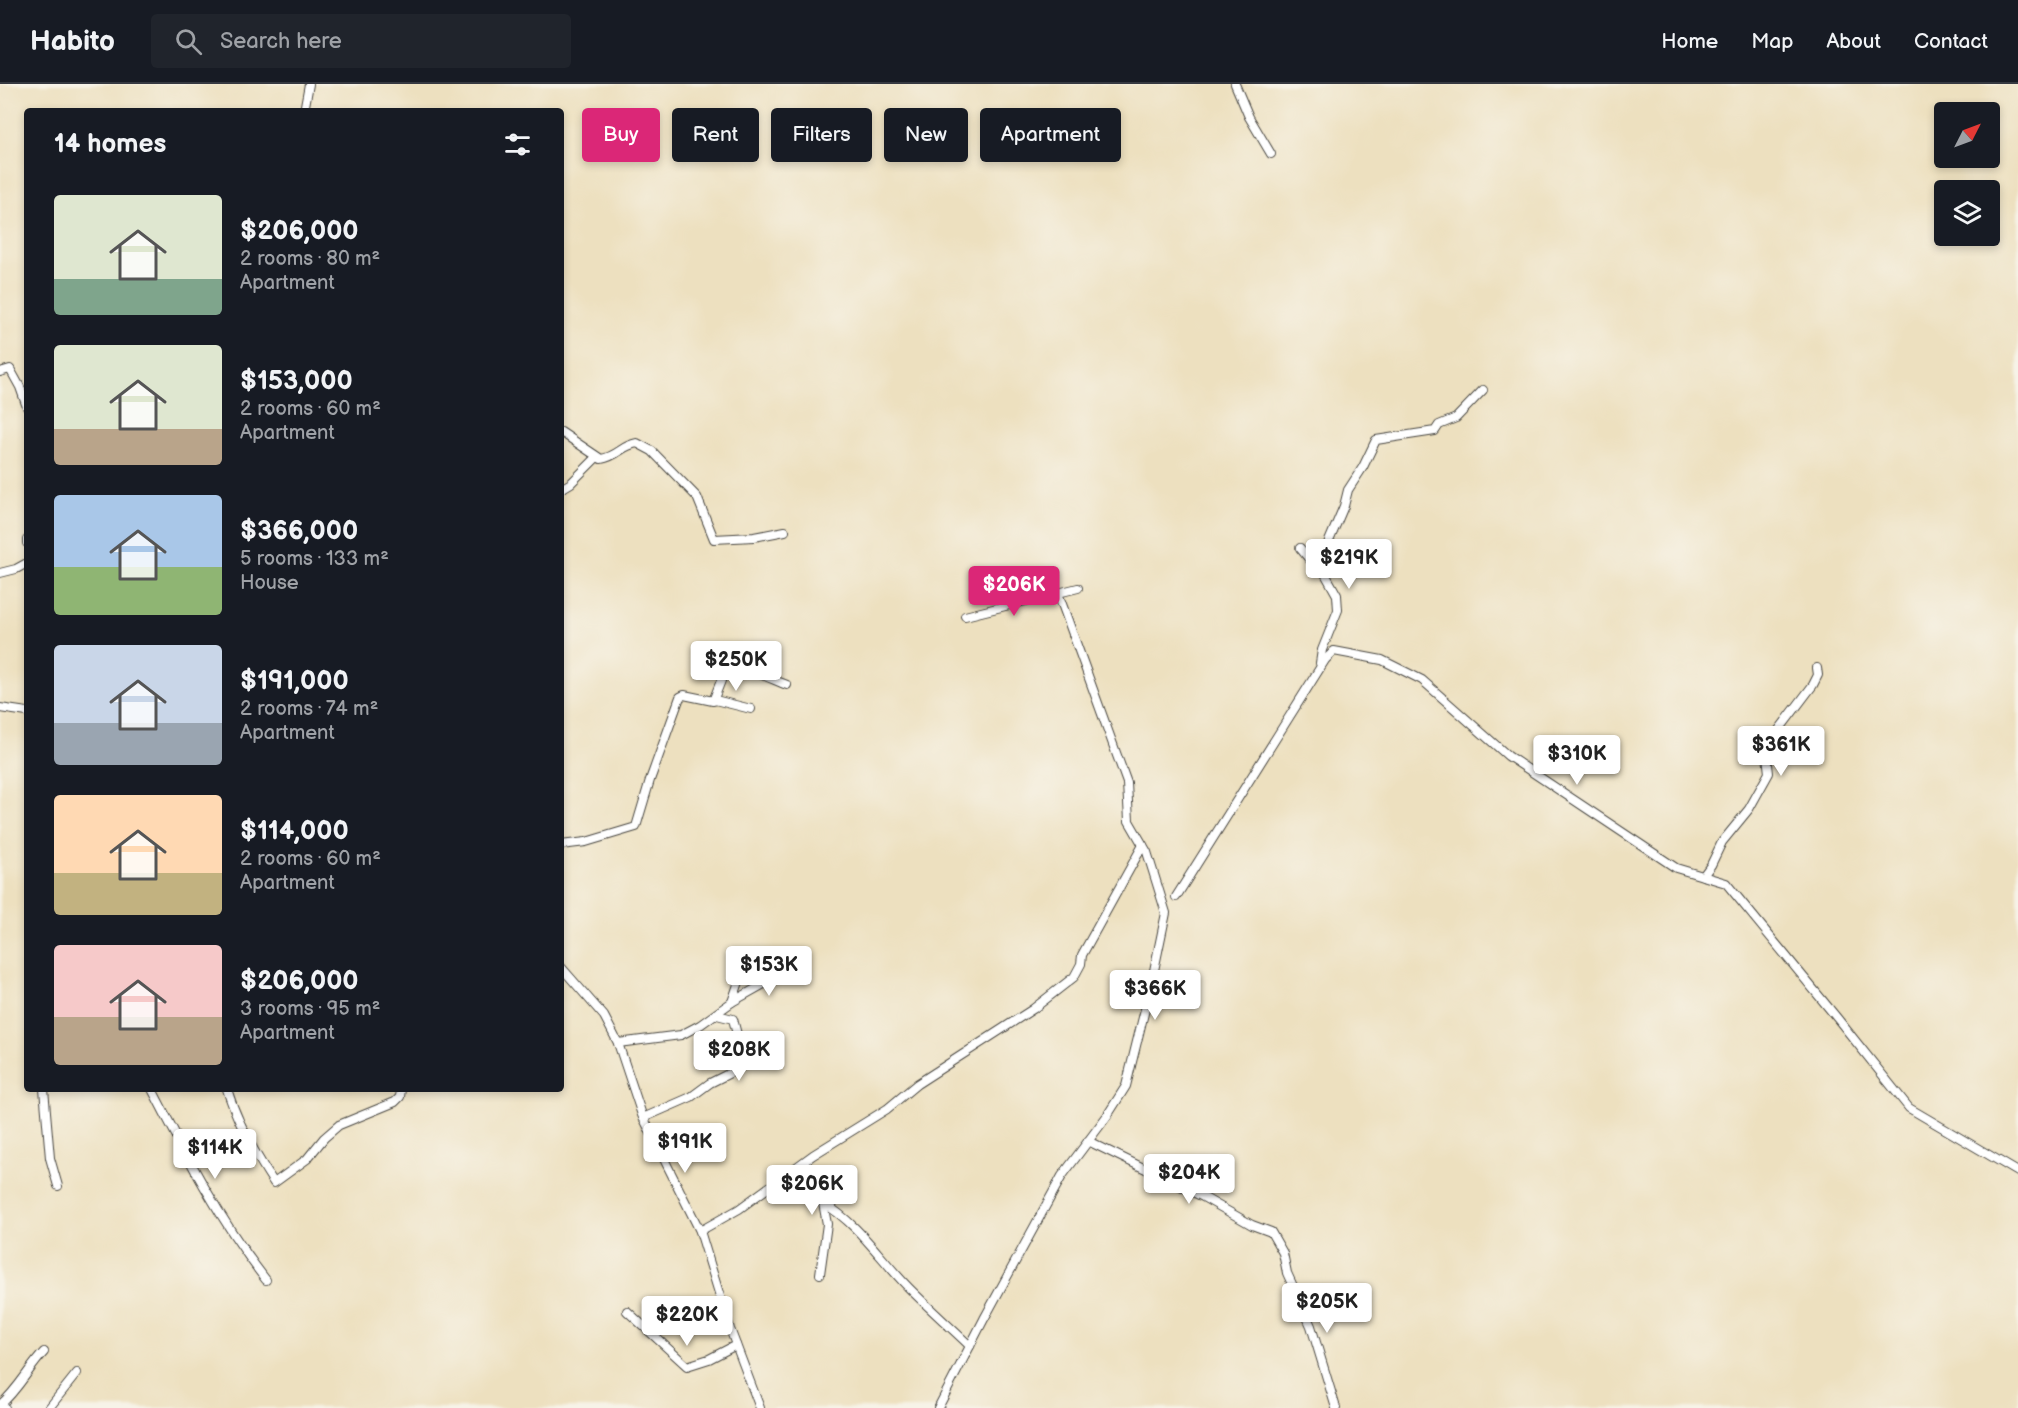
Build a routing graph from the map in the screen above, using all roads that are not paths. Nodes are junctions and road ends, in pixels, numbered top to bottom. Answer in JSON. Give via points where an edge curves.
{"nodes":[{"id":1,"x":309,"y":84,"type":"edge"},
{"id":2,"x":1235,"y":84,"type":"edge"},
{"id":3,"x":305,"y":108,"type":"edge"},
{"id":4,"x":1271,"y":154,"type":"dead end"},
{"id":5,"x":0,"y":372,"type":"edge"},
{"id":6,"x":1483,"y":390,"type":"dead end"},
{"id":7,"x":24,"y":398,"type":"edge"},
{"id":8,"x":564,"y":434,"type":"edge"},
{"id":9,"x":597,"y":456,"type":"junction"},
{"id":10,"x":564,"y":487,"type":"edge"},
{"id":11,"x":785,"y":531,"type":"dead end"},
{"id":12,"x":1300,"y":548,"type":"dead end"},
{"id":13,"x":24,"y":565,"type":"edge"},
{"id":14,"x":1323,"y":570,"type":"junction"},
{"id":15,"x":0,"y":573,"type":"edge"},
{"id":16,"x":1078,"y":588,"type":"dead end"},
{"id":17,"x":1058,"y":593,"type":"junction"},
{"id":18,"x":965,"y":616,"type":"dead end"},
{"id":19,"x":1325,"y":660,"type":"junction"},
{"id":20,"x":1817,"y":668,"type":"dead end"},
{"id":21,"x":787,"y":685,"type":"dead end"},
{"id":22,"x":715,"y":700,"type":"junction"},
{"id":23,"x":0,"y":708,"type":"edge"},
{"id":24,"x":751,"y":710,"type":"dead end"},
{"id":25,"x":24,"y":712,"type":"edge"},
{"id":26,"x":564,"y":845,"type":"edge"},
{"id":27,"x":1143,"y":845,"type":"junction"},
{"id":28,"x":1702,"y":876,"type":"junction"},
{"id":29,"x":1176,"y":897,"type":"dead end"},
{"id":30,"x":794,"y":967,"type":"dead end"},
{"id":31,"x":564,"y":970,"type":"edge"},
{"id":32,"x":740,"y":979,"type":"dead end"},
{"id":33,"x":732,"y":1002,"type":"junction"},
{"id":34,"x":717,"y":1015,"type":"junction"},
{"id":35,"x":618,"y":1043,"type":"junction"},
{"id":36,"x":44,"y":1092,"type":"edge"},
{"id":37,"x":154,"y":1092,"type":"edge"},
{"id":38,"x":228,"y":1092,"type":"edge"},
{"id":39,"x":401,"y":1092,"type":"edge"},
{"id":40,"x":643,"y":1118,"type":"junction"},
{"id":41,"x":1088,"y":1141,"type":"junction"},
{"id":42,"x":2018,"y":1172,"type":"edge"},
{"id":43,"x":58,"y":1186,"type":"dead end"},
{"id":44,"x":700,"y":1231,"type":"junction"},
{"id":45,"x":820,"y":1274,"type":"dead end"},
{"id":46,"x":266,"y":1280,"type":"dead end"},
{"id":47,"x":627,"y":1311,"type":"dead end"},
{"id":48,"x":736,"y":1345,"type":"junction"},
{"id":49,"x":970,"y":1346,"type":"junction"},
{"id":50,"x":44,"y":1352,"type":"dead end"},
{"id":51,"x":77,"y":1373,"type":"dead end"},
{"id":52,"x":5,"y":1408,"type":"edge"},
{"id":53,"x":49,"y":1408,"type":"edge"},
{"id":54,"x":760,"y":1408,"type":"edge"},
{"id":55,"x":938,"y":1408,"type":"edge"},
{"id":56,"x":1336,"y":1408,"type":"edge"}],
"edges":[{"from":1,"to":3,"type":"street"},
{"from":2,"to":4,"type":"street"},
{"from":5,"to":7,"type":"street","via":[[10,369]]},
{"from":6,"to":14,"type":"street","via":[[1456,418],[1435,431],[1376,440],[1348,490],[1321,560]]},
{"from":8,"to":9,"type":"street"},
{"from":9,"to":10,"type":"street"},
{"from":9,"to":11,"type":"street","via":[[612,457],[625,445],[637,443],[652,451],[697,497],[714,538]]},
{"from":12,"to":14,"type":"street"},
{"from":13,"to":15,"type":"street"},
{"from":14,"to":19,"type":"street","via":[[1336,596],[1338,610],[1320,663]]},
{"from":16,"to":17,"type":"street"},
{"from":17,"to":18,"type":"street"},
{"from":17,"to":27,"type":"street","via":[[1127,783],[1129,821]]},
{"from":19,"to":28,"type":"street","via":[[1334,651],[1382,660],[1422,680],[1508,756],[1676,868]]},
{"from":19,"to":29,"type":"street"},
{"from":20,"to":28,"type":"street","via":[[1813,685],[1767,747],[1769,773]]},
{"from":21,"to":22,"type":"street","via":[[729,666]]},
{"from":22,"to":24,"type":"street"},
{"from":22,"to":26,"type":"street","via":[[684,695],[678,701],[636,827]]},
{"from":23,"to":25,"type":"street"},
{"from":27,"to":41,"type":"street","via":[[1166,913],[1126,1086]]},
{"from":27,"to":44,"type":"street","via":[[1082,955],[1074,977],[1064,986],[917,1084],[887,1109],[813,1155],[740,1209]]},
{"from":28,"to":42,"type":"street","via":[[1726,883],[1909,1108]]},
{"from":30,"to":33,"type":"street"},
{"from":31,"to":35,"type":"street","via":[[604,1016]]},
{"from":32,"to":33,"type":"street"},
{"from":33,"to":34,"type":"street"},
{"from":34,"to":35,"type":"street","via":[[681,1035]]},
{"from":34,"to":40,"type":"street","via":[[732,1019],[741,1050],[730,1073],[691,1097]]},
{"from":35,"to":40,"type":"street"},
{"from":36,"to":43,"type":"street","via":[[50,1158]]},
{"from":37,"to":46,"type":"street","via":[[208,1195]]},
{"from":38,"to":39,"type":"street","via":[[250,1143],[274,1183],[307,1160],[339,1125],[395,1102]]},
{"from":40,"to":44,"type":"street"},
{"from":41,"to":49,"type":"street","via":[[1062,1176]]},
{"from":41,"to":56,"type":"street","via":[[1271,1232],[1311,1326]]},
{"from":44,"to":48,"type":"street"},
{"from":45,"to":49,"type":"street","via":[[827,1224],[823,1203],[836,1210]]},
{"from":47,"to":48,"type":"street","via":[[687,1366]]},
{"from":48,"to":54,"type":"street"},
{"from":49,"to":55,"type":"street"},
{"from":50,"to":52,"type":"street","via":[[14,1394],[0,1405]]},
{"from":51,"to":53,"type":"street"}]}
